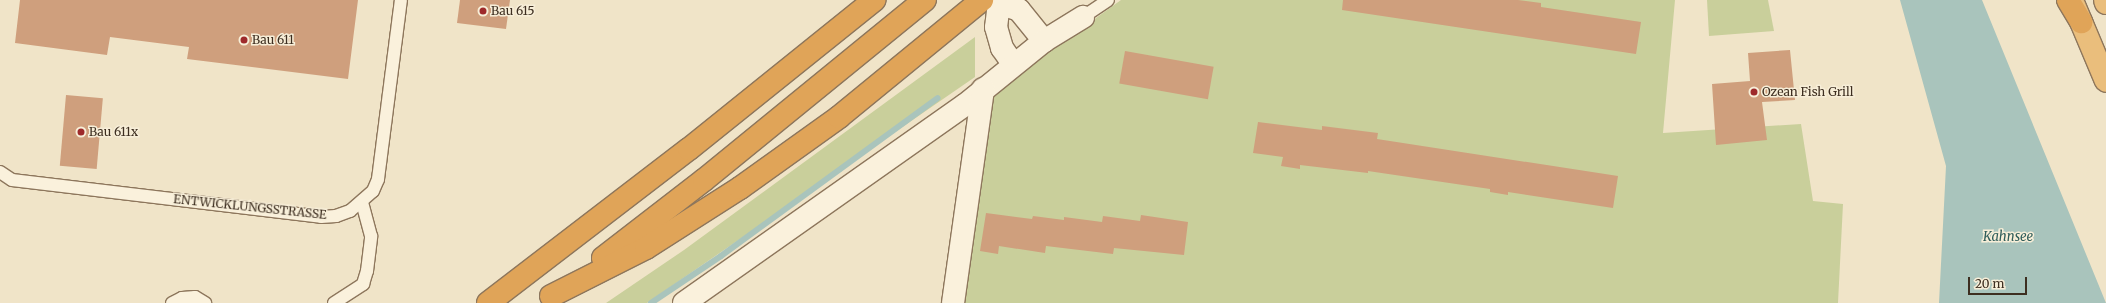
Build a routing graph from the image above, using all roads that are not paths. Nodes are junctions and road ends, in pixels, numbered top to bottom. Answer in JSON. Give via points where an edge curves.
{"nodes":[{"id":1,"x":401,"y":0,"type":"edge"},
{"id":2,"x":874,"y":0,"type":"edge"},
{"id":3,"x":925,"y":0,"type":"edge"},
{"id":4,"x":1108,"y":0,"type":"edge"},
{"id":5,"x":2068,"y":0,"type":"edge"},
{"id":6,"x":2071,"y":0,"type":"edge"},
{"id":7,"x":2105,"y":0,"type":"edge"},
{"id":8,"x":993,"y":1,"type":"edge"},
{"id":9,"x":2106,"y":3,"type":"edge"},
{"id":10,"x":1083,"y":17,"type":"joint"},
{"id":11,"x":2081,"y":22,"type":"junction"},
{"id":12,"x":1044,"y":41,"type":"junction"},
{"id":13,"x":1013,"y":64,"type":"junction"},
{"id":14,"x":2106,"y":81,"type":"edge"},
{"id":15,"x":983,"y":89,"type":"junction"},
{"id":16,"x":0,"y":172,"type":"edge"},
{"id":17,"x":362,"y":203,"type":"junction"},
{"id":18,"x":546,"y":300,"type":"edge"},
{"id":19,"x":172,"y":303,"type":"edge"},
{"id":20,"x":206,"y":303,"type":"edge"},
{"id":21,"x":334,"y":303,"type":"edge"},
{"id":22,"x":488,"y":303,"type":"edge"},
{"id":23,"x":684,"y":303,"type":"edge"},
{"id":24,"x":954,"y":303,"type":"edge"}],
"edges":[{"from":1,"to":17,"type":"lane","name":"ENTWICKLUNGSSTRASSE","via":[[378,179],[373,191]]},
{"from":2,"to":22,"type":"highway","via":[[689,149]]},
{"from":3,"to":18,"type":"highway","via":[[704,180]]},
{"from":4,"to":10,"type":"lane"},
{"from":5,"to":11,"type":"highway"},
{"from":6,"to":11,"type":"highway"},
{"from":7,"to":9,"type":"highway"},
{"from":8,"to":12,"type":"street","via":[[1019,10]]},
{"from":8,"to":13,"type":"street","via":[[1002,48]]},
{"from":8,"to":18,"type":"highway","via":[[944,31],[839,117],[740,188],[646,248]]},
{"from":10,"to":12,"type":"street"},
{"from":11,"to":14,"type":"highway"},
{"from":12,"to":13,"type":"street"},
{"from":13,"to":15,"type":"street"},
{"from":15,"to":23,"type":"street","via":[[965,105]]},
{"from":15,"to":24,"type":"street"},
{"from":16,"to":17,"type":"lane","name":"ENTWICKLUNGSSTRASSE","via":[[12,180],[321,217],[336,216]]},
{"from":17,"to":21,"type":"lane","via":[[371,236],[368,271],[363,284]]},
{"from":19,"to":20,"type":"lane","via":[[182,298],[194,298]]}]}
